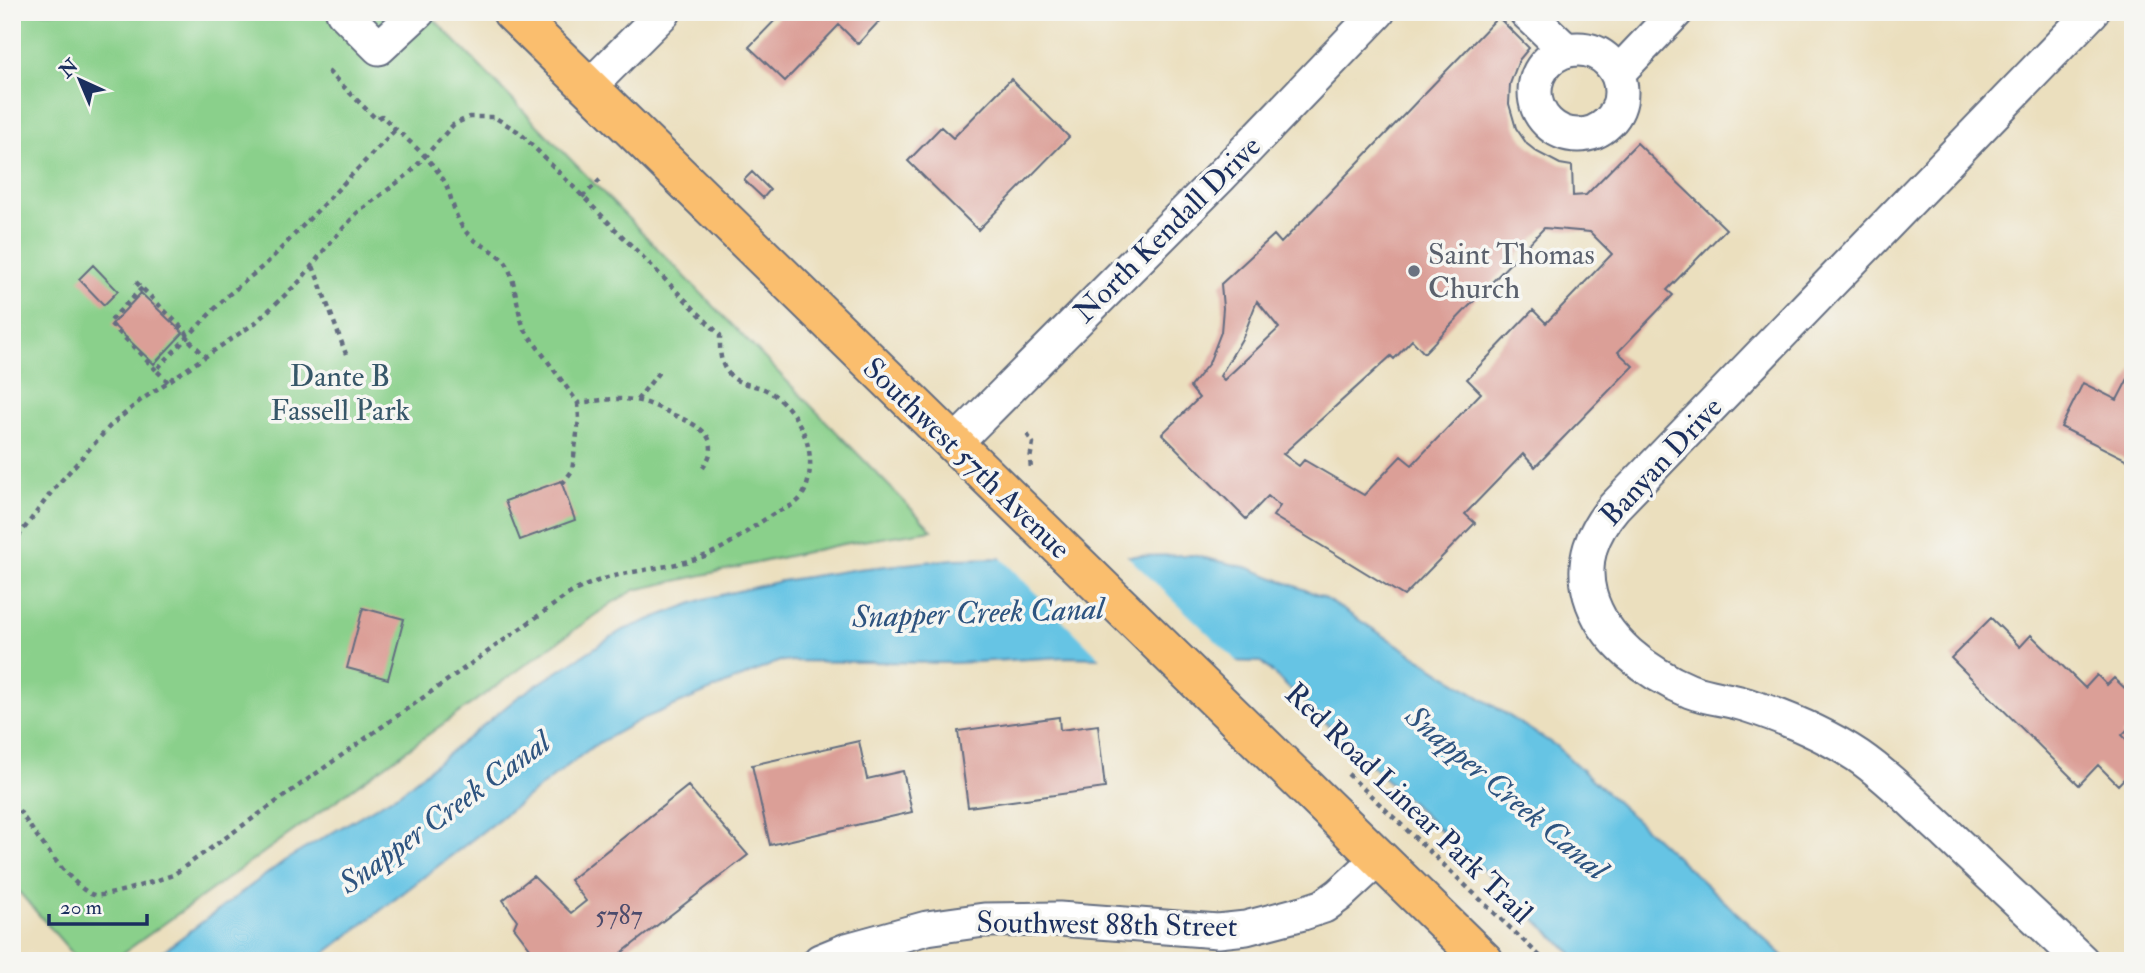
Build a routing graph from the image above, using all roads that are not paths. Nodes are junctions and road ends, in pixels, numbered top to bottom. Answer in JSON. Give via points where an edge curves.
{"nodes":[{"id":1,"x":343,"y":12,"type":"edge"},
{"id":2,"x":418,"y":12,"type":"edge"},
{"id":3,"x":512,"y":12,"type":"edge"},
{"id":4,"x":664,"y":12,"type":"edge"},
{"id":5,"x":1378,"y":12,"type":"edge"},
{"id":6,"x":1676,"y":12,"type":"edge"},
{"id":7,"x":2092,"y":12,"type":"edge"},
{"id":8,"x":1528,"y":13,"type":"edge"},
{"id":9,"x":1566,"y":50,"type":"junction"},
{"id":10,"x":1618,"y":73,"type":"junction"},
{"id":11,"x":590,"y":86,"type":"junction"},
{"id":12,"x":953,"y":445,"type":"junction"},
{"id":13,"x":1378,"y":859,"type":"junction"},
{"id":14,"x":820,"y":961,"type":"edge"},
{"id":15,"x":1484,"y":961,"type":"edge"},
{"id":16,"x":2082,"y":961,"type":"edge"}],
"edges":[{"from":1,"to":2,"type":"street","via":[[379,48]]},
{"from":3,"to":11,"type":"main road","name":"Southwest 57th Avenue"},
{"from":4,"to":11,"type":"street"},
{"from":5,"to":12,"type":"street","name":"North Kendall Drive"},
{"from":6,"to":10,"type":"street"},
{"from":7,"to":16,"type":"street","name":"Banyan Drive","via":[[1614,507],[1597,529],[1586,565],[1599,619],[1635,658],[1692,691],[1766,712],[1855,754]]},
{"from":8,"to":9,"type":"street"},
{"from":9,"to":10,"type":"street","via":[[1578,48],[1602,55]]},
{"from":9,"to":10,"type":"street","via":[[1552,57],[1535,81],[1538,111],[1560,132],[1589,134],[1614,117],[1620,103]]},
{"from":11,"to":12,"type":"main road","name":"Southwest 57th Avenue"},
{"from":12,"to":13,"type":"main road","name":"Southwest 57th Avenue"},
{"from":13,"to":14,"type":"street","name":"Southwest 88th Street","via":[[1324,906],[1246,928],[1219,931],[1022,918],[957,922],[880,940]]},
{"from":13,"to":15,"type":"main road","name":"Southwest 57th Avenue"}]}
